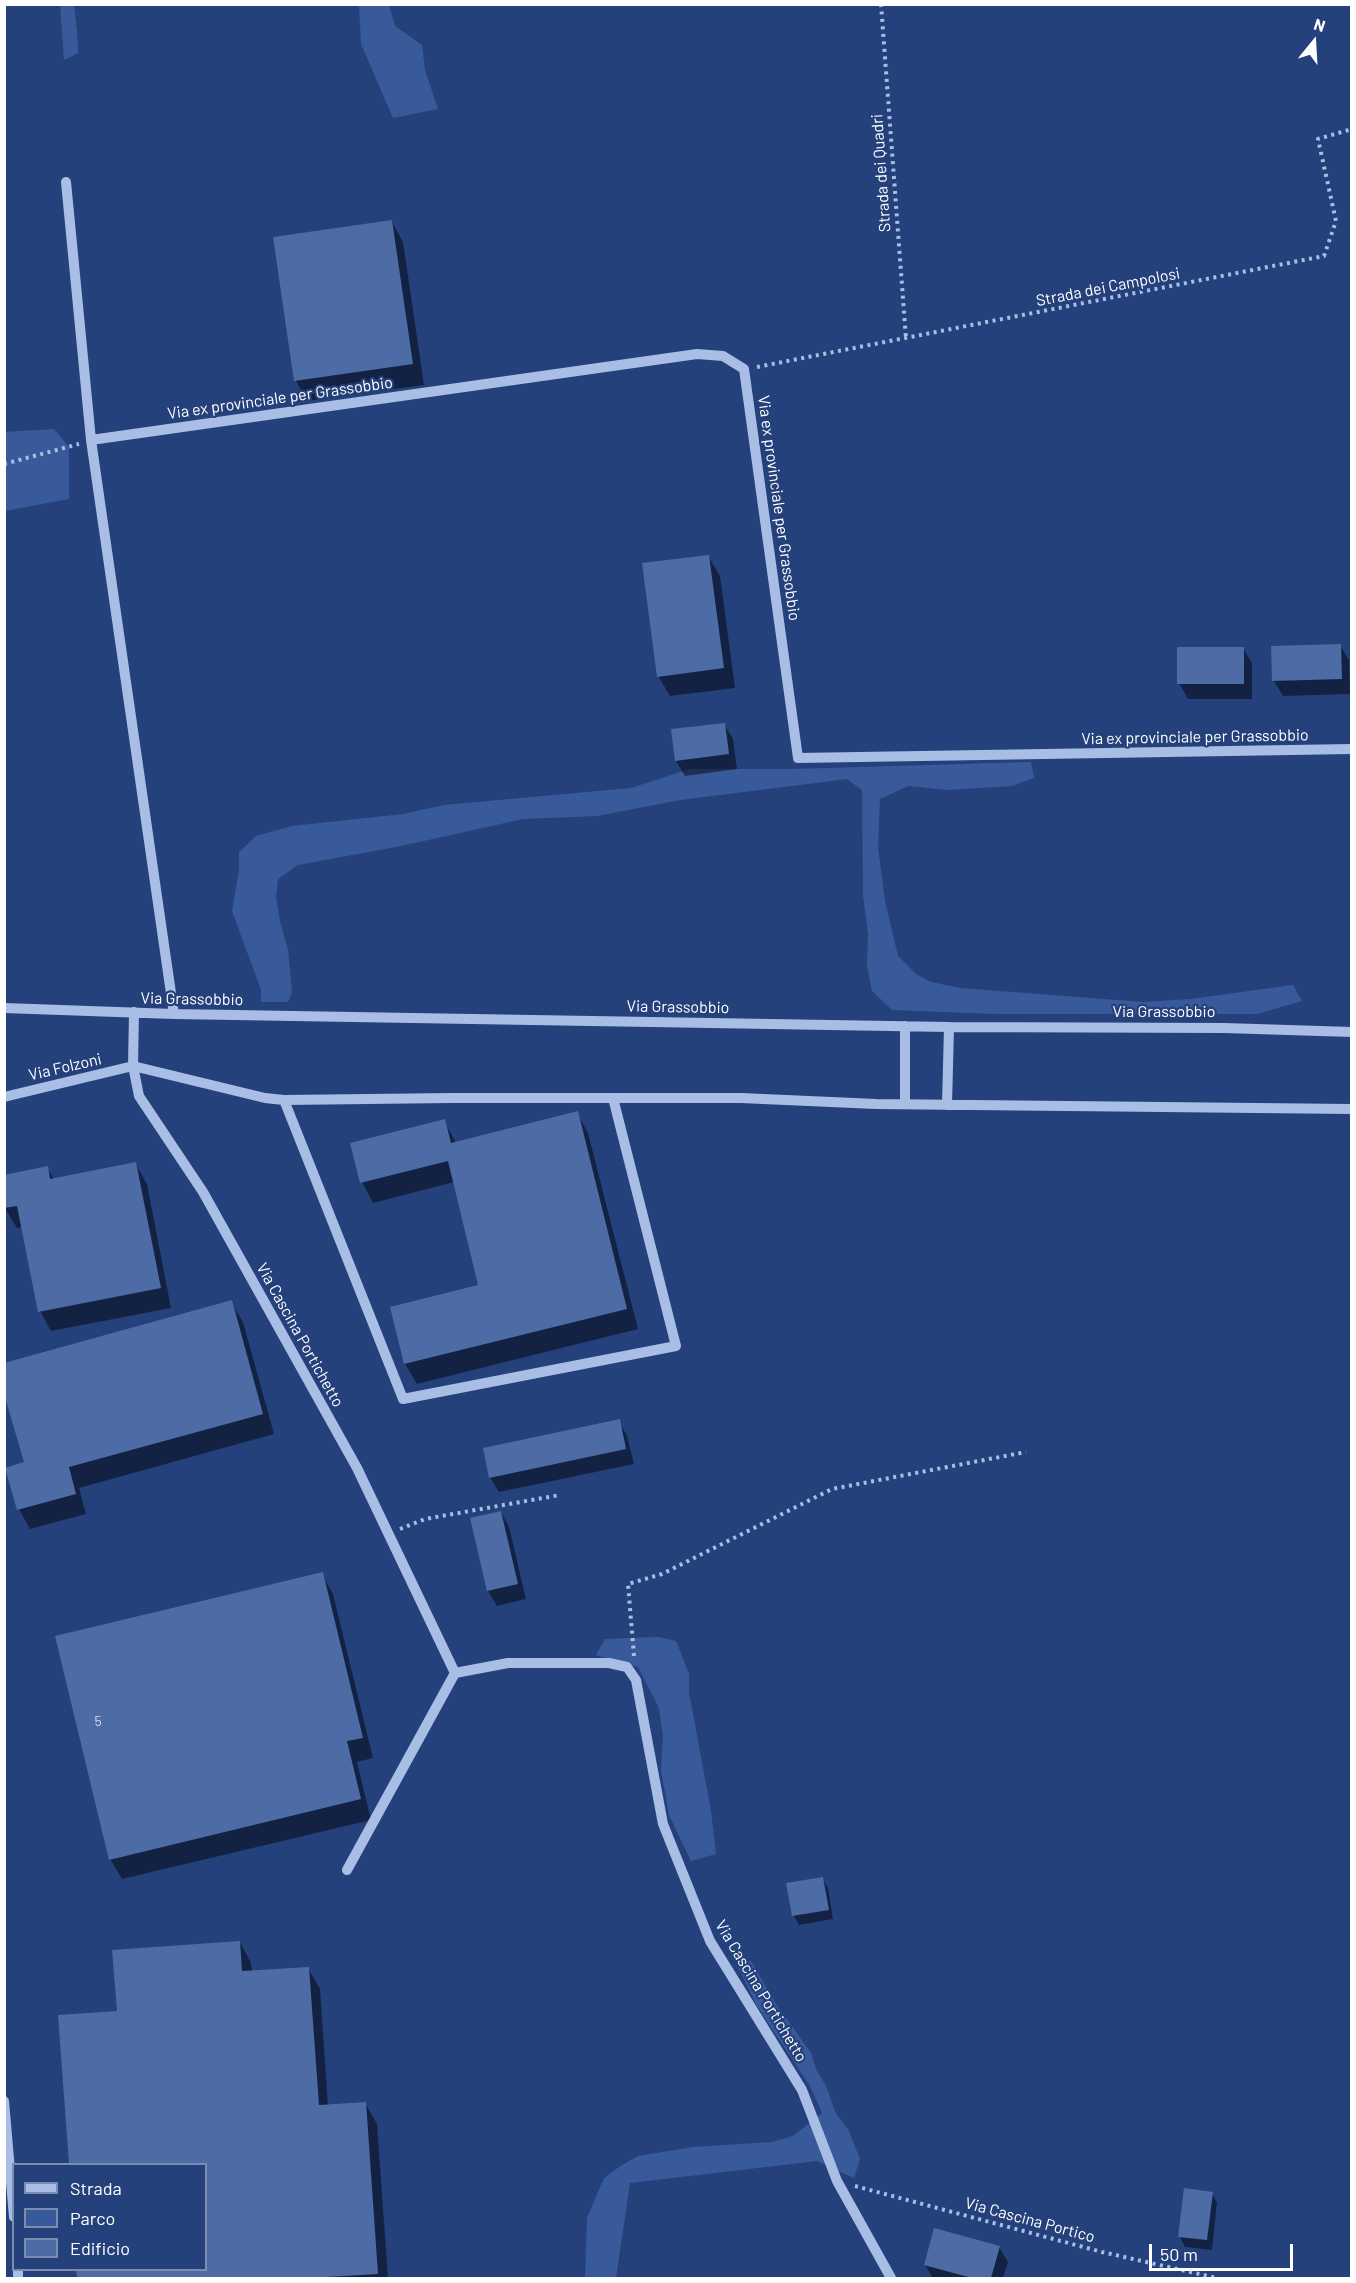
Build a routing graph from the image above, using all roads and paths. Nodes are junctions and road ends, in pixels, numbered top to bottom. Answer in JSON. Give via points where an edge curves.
{"nodes":[{"id":1,"x":881,"y":4,"type":"edge"},
{"id":2,"x":1352,"y":129,"type":"edge"},
{"id":3,"x":66,"y":182,"type":"dead end"},
{"id":4,"x":906,"y":339,"type":"junction"},
{"id":5,"x":744,"y":369,"type":"junction"},
{"id":6,"x":92,"y":440,"type":"junction"},
{"id":7,"x":4,"y":464,"type":"edge"},
{"id":8,"x":1352,"y":749,"type":"edge"},
{"id":9,"x":4,"y":1008,"type":"edge"},
{"id":10,"x":134,"y":1012,"type":"junction"},
{"id":11,"x":174,"y":1014,"type":"junction"},
{"id":12,"x":905,"y":1026,"type":"junction"},
{"id":13,"x":950,"y":1027,"type":"junction"},
{"id":14,"x":1352,"y":1032,"type":"edge"},
{"id":15,"x":133,"y":1066,"type":"junction"},
{"id":16,"x":4,"y":1097,"type":"edge"},
{"id":17,"x":613,"y":1098,"type":"junction"},
{"id":18,"x":284,"y":1100,"type":"junction"},
{"id":19,"x":905,"y":1104,"type":"junction"},
{"id":20,"x":947,"y":1105,"type":"junction"},
{"id":21,"x":1352,"y":1109,"type":"edge"},
{"id":22,"x":1026,"y":1452,"type":"dead end"},
{"id":23,"x":560,"y":1495,"type":"dead end"},
{"id":24,"x":388,"y":1534,"type":"junction"},
{"id":25,"x":627,"y":1667,"type":"junction"},
{"id":26,"x":455,"y":1673,"type":"junction"},
{"id":27,"x":347,"y":1870,"type":"dead end"},
{"id":28,"x":4,"y":2101,"type":"edge"},
{"id":29,"x":837,"y":2181,"type":"junction"},
{"id":30,"x":12,"y":2194,"type":"edge"},
{"id":31,"x":891,"y":2278,"type":"edge"},
{"id":32,"x":1218,"y":2278,"type":"edge"}],
"edges":[{"from":1,"to":4,"type":"path","name":"Strada dei Quadri"},
{"from":2,"to":4,"type":"path","name":"Strada dei Campolosi","via":[[1318,139],[1336,221],[1324,256]]},
{"from":3,"to":6,"type":"street"},
{"from":4,"to":5,"type":"path","name":"Strada dei Campolosi"},
{"from":5,"to":6,"type":"street","name":"Via ex provinciale per Grassobbio","via":[[723,356],[697,354]]},
{"from":5,"to":8,"type":"street","name":"Via ex provinciale per Grassobbio","via":[[798,758]]},
{"from":6,"to":7,"type":"path"},
{"from":6,"to":11,"type":"street"},
{"from":9,"to":10,"type":"street","name":"Via Grassobbio"},
{"from":10,"to":11,"type":"street","name":"Via Grassobbio"},
{"from":10,"to":15,"type":"street","name":"Via Cascina Portichetto"},
{"from":11,"to":12,"type":"street","name":"Via Grassobbio"},
{"from":12,"to":13,"type":"street","name":"Via Grassobbio"},
{"from":12,"to":19,"type":"street"},
{"from":13,"to":14,"type":"street","name":"Via Grassobbio"},
{"from":13,"to":20,"type":"street"},
{"from":15,"to":16,"type":"street","name":"Via Folzoni"},
{"from":15,"to":18,"type":"street"},
{"from":15,"to":24,"type":"street","name":"Via Cascina Portichetto","via":[[139,1096],[203,1192],[357,1468]]},
{"from":17,"to":18,"type":"street"},
{"from":17,"to":18,"type":"street","via":[[676,1346],[404,1399]]},
{"from":17,"to":19,"type":"street"},
{"from":19,"to":20,"type":"street"},
{"from":20,"to":21,"type":"street"},
{"from":22,"to":25,"type":"path","via":[[832,1489],[662,1574],[628,1584],[634,1654]]},
{"from":23,"to":24,"type":"path","via":[[425,1519]]},
{"from":24,"to":26,"type":"street","name":"Via Cascina Portichetto"},
{"from":25,"to":26,"type":"street","via":[[609,1663],[508,1663]]},
{"from":25,"to":29,"type":"street","name":"Via Cascina Portichetto","via":[[636,1680],[663,1824],[705,1930],[802,2090]]},
{"from":26,"to":27,"type":"street"},
{"from":28,"to":30,"type":"street"},
{"from":29,"to":31,"type":"street","name":"Via Cascina Portichetto"},
{"from":29,"to":32,"type":"path","name":"Via Cascina Portico","via":[[1102,2252]]}]}
